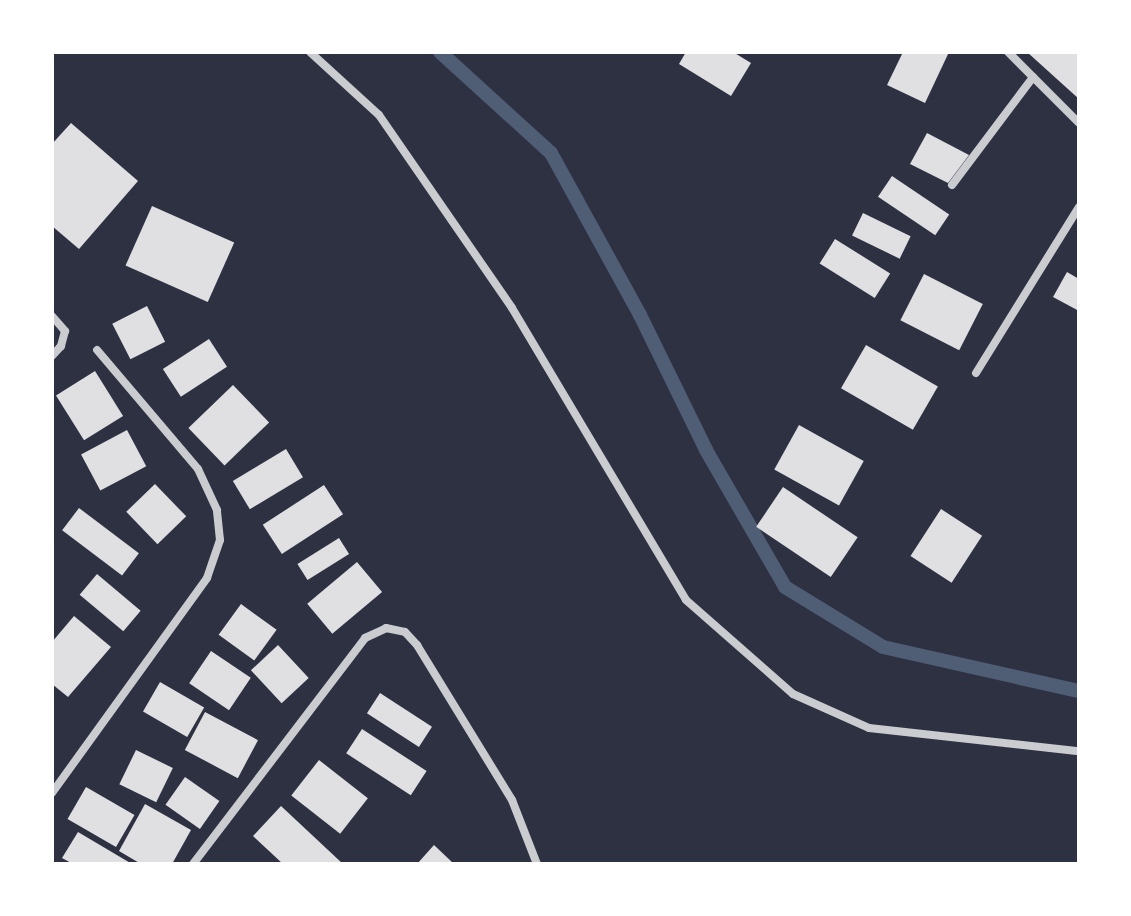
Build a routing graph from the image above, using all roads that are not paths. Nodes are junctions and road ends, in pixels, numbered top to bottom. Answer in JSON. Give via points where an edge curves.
{"nodes":[{"id":1,"x":310,"y":52,"type":"edge"},
{"id":2,"x":1008,"y":52,"type":"edge"},
{"id":3,"x":1033,"y":77,"type":"junction"},
{"id":4,"x":1079,"y":123,"type":"edge"},
{"id":5,"x":952,"y":185,"type":"dead end"},
{"id":6,"x":1079,"y":207,"type":"edge"},
{"id":7,"x":52,"y":316,"type":"edge"},
{"id":8,"x":97,"y":350,"type":"dead end"},
{"id":9,"x":52,"y":356,"type":"edge"},
{"id":10,"x":976,"y":373,"type":"dead end"},
{"id":11,"x":1079,"y":751,"type":"edge"},
{"id":12,"x":52,"y":793,"type":"edge"},
{"id":13,"x":193,"y":864,"type":"edge"},
{"id":14,"x":537,"y":864,"type":"edge"}],
"edges":[{"from":1,"to":11,"type":"street","via":[[379,115],[512,308],[686,600],[793,694],[869,728]]},
{"from":2,"to":3,"type":"street"},
{"from":3,"to":4,"type":"street"},
{"from":3,"to":5,"type":"street"},
{"from":6,"to":10,"type":"street"},
{"from":7,"to":9,"type":"street","via":[[65,331]]},
{"from":8,"to":12,"type":"street","via":[[198,469],[217,510],[220,540],[207,578]]},
{"from":13,"to":14,"type":"street","via":[[365,638],[386,628],[405,632],[417,645],[512,800]]}]}
